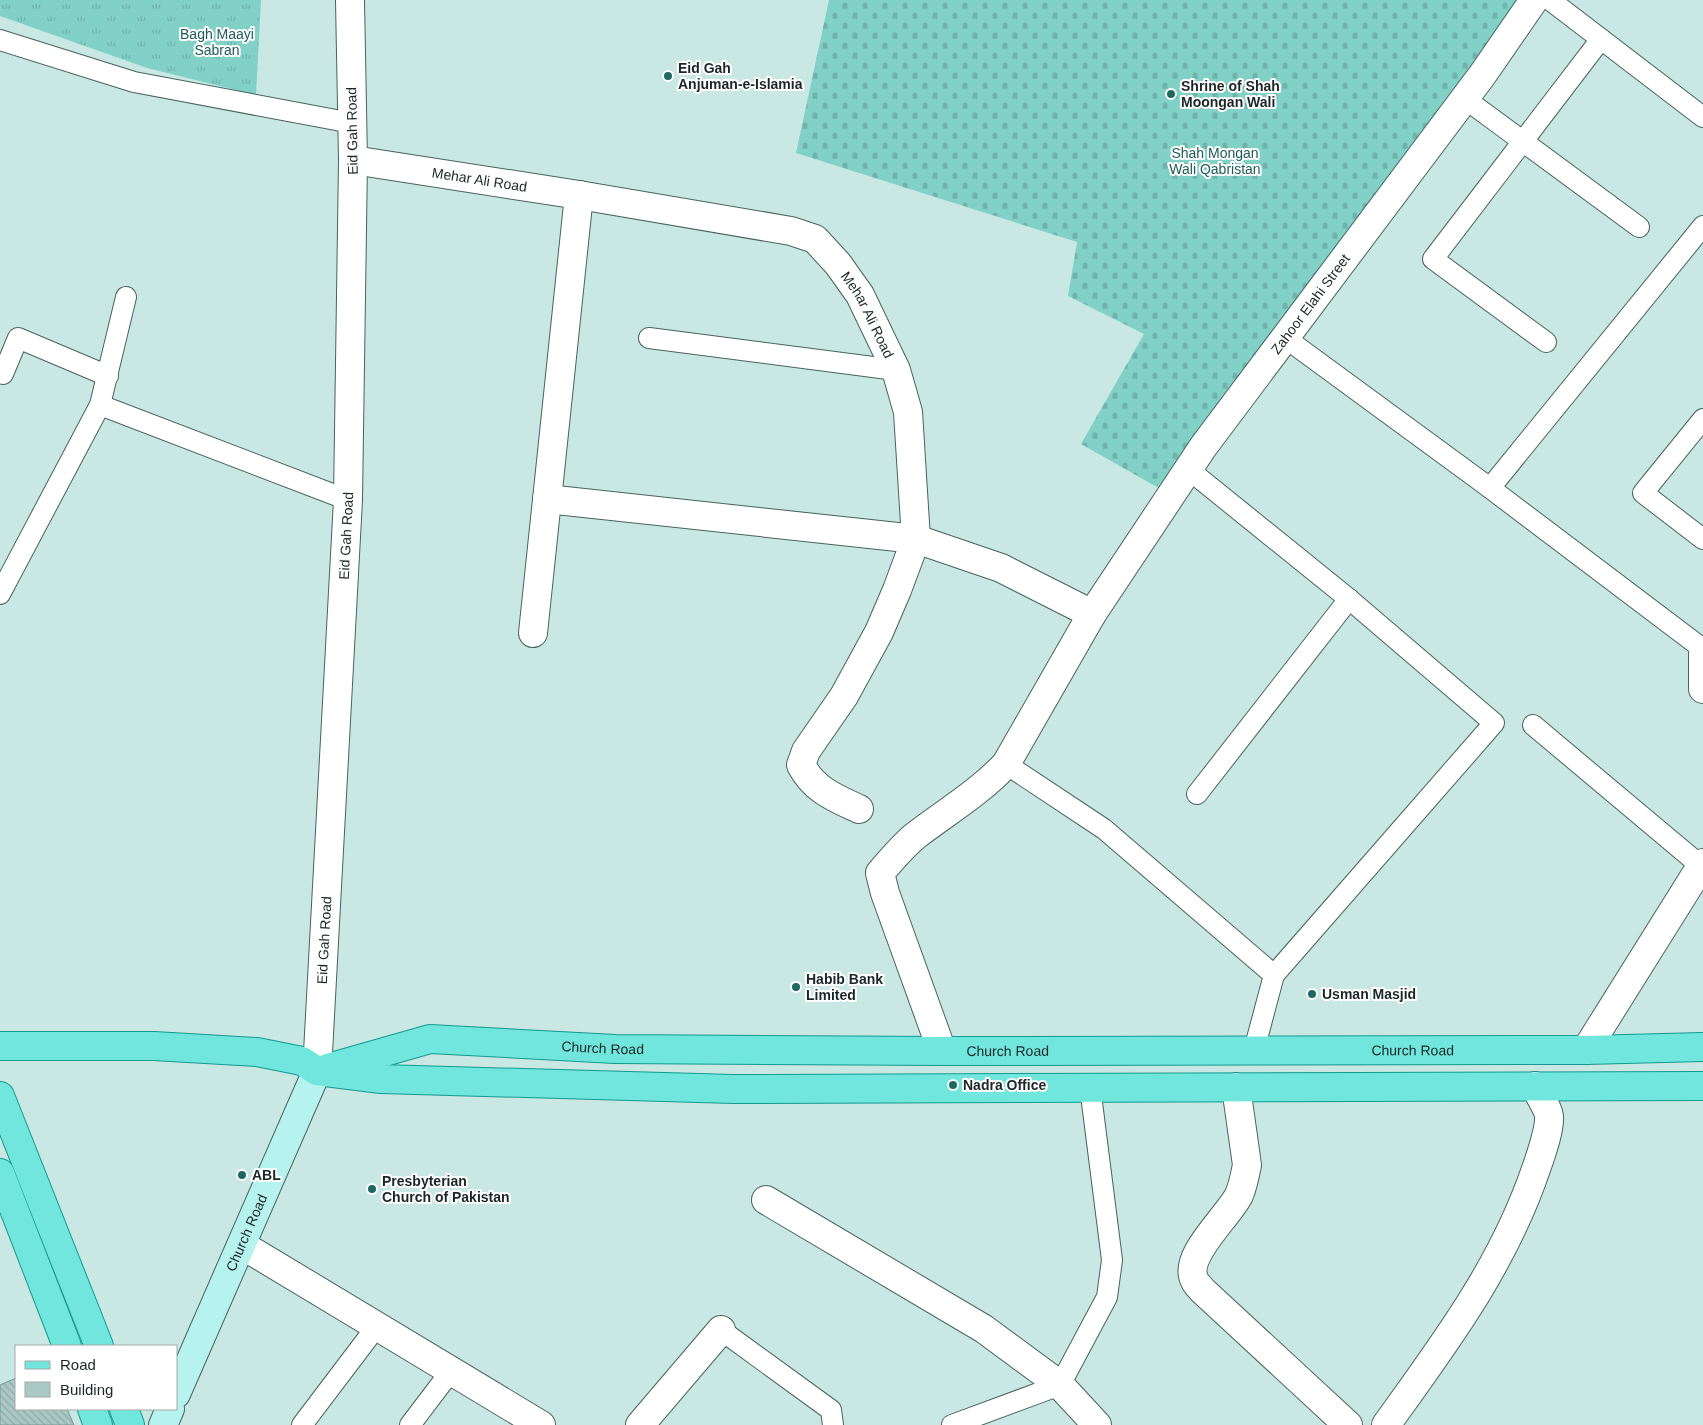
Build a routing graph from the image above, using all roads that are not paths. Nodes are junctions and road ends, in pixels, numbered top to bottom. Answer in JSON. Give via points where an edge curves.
{"nodes":[{"id":1,"x":350,"y":0,"type":"edge"},
{"id":2,"x":1534,"y":0,"type":"edge"},
{"id":3,"x":1550,"y":0,"type":"edge"},
{"id":4,"x":1601,"y":39,"type":"junction"},
{"id":5,"x":0,"y":40,"type":"edge"},
{"id":6,"x":1464,"y":98,"type":"junction"},
{"id":7,"x":1703,"y":117,"type":"edge"},
{"id":8,"x":352,"y":123,"type":"junction"},
{"id":9,"x":1523,"y":142,"type":"junction"},
{"id":10,"x":353,"y":160,"type":"junction"},
{"id":11,"x":579,"y":195,"type":"junction"},
{"id":12,"x":1703,"y":226,"type":"edge"},
{"id":13,"x":1639,"y":227,"type":"dead end"},
{"id":14,"x":126,"y":297,"type":"dead end"},
{"id":15,"x":1284,"y":337,"type":"junction"},
{"id":16,"x":649,"y":338,"type":"dead end"},
{"id":17,"x":1546,"y":342,"type":"dead end"},
{"id":18,"x":896,"y":370,"type":"junction"},
{"id":19,"x":0,"y":373,"type":"edge"},
{"id":20,"x":108,"y":376,"type":"junction"},
{"id":21,"x":100,"y":405,"type":"junction"},
{"id":22,"x":1703,"y":419,"type":"edge"},
{"id":23,"x":1188,"y":469,"type":"junction"},
{"id":24,"x":1490,"y":488,"type":"junction"},
{"id":25,"x":547,"y":499,"type":"junction"},
{"id":26,"x":348,"y":500,"type":"junction"},
{"id":27,"x":916,"y":539,"type":"junction"},
{"id":28,"x":1703,"y":539,"type":"edge"},
{"id":29,"x":0,"y":594,"type":"edge"},
{"id":30,"x":1349,"y":599,"type":"junction"},
{"id":31,"x":1092,"y":614,"type":"junction"},
{"id":32,"x":533,"y":632,"type":"dead end"},
{"id":33,"x":1703,"y":649,"type":"edge"},
{"id":34,"x":1703,"y":654,"type":"edge"},
{"id":35,"x":1703,"y":689,"type":"edge"},
{"id":36,"x":1533,"y":725,"type":"dead end"},
{"id":37,"x":1006,"y":764,"type":"junction"},
{"id":38,"x":1197,"y":794,"type":"dead end"},
{"id":39,"x":859,"y":809,"type":"dead end"},
{"id":40,"x":1702,"y":864,"type":"edge"},
{"id":41,"x":1274,"y":974,"type":"junction"},
{"id":42,"x":0,"y":1046,"type":"edge"},
{"id":43,"x":1703,"y":1047,"type":"edge"},
{"id":44,"x":1254,"y":1050,"type":"junction"},
{"id":45,"x":1586,"y":1050,"type":"junction"},
{"id":46,"x":942,"y":1051,"type":"junction"},
{"id":47,"x":317,"y":1071,"type":"junction"},
{"id":48,"x":1535,"y":1086,"type":"junction"},
{"id":49,"x":1703,"y":1086,"type":"edge"},
{"id":50,"x":1090,"y":1087,"type":"junction"},
{"id":51,"x":1236,"y":1087,"type":"junction"},
{"id":52,"x":0,"y":1096,"type":"edge"},
{"id":53,"x":0,"y":1173,"type":"edge"},
{"id":54,"x":766,"y":1200,"type":"dead end"},
{"id":55,"x":242,"y":1245,"type":"junction"},
{"id":56,"x":377,"y":1326,"type":"junction"},
{"id":57,"x":721,"y":1330,"type":"joint"},
{"id":58,"x":67,"y":1345,"type":"edge"},
{"id":59,"x":99,"y":1345,"type":"edge"},
{"id":60,"x":451,"y":1371,"type":"junction"},
{"id":61,"x":1060,"y":1385,"type":"junction"},
{"id":62,"x":178,"y":1389,"type":"edge"},
{"id":63,"x":92,"y":1410,"type":"edge"},
{"id":64,"x":124,"y":1410,"type":"edge"},
{"id":65,"x":170,"y":1410,"type":"edge"},
{"id":66,"x":98,"y":1425,"type":"edge"},
{"id":67,"x":130,"y":1425,"type":"edge"},
{"id":68,"x":163,"y":1425,"type":"edge"},
{"id":69,"x":302,"y":1425,"type":"edge"},
{"id":70,"x":410,"y":1425,"type":"edge"},
{"id":71,"x":541,"y":1425,"type":"edge"},
{"id":72,"x":640,"y":1425,"type":"edge"},
{"id":73,"x":833,"y":1425,"type":"edge"},
{"id":74,"x":952,"y":1425,"type":"edge"},
{"id":75,"x":1097,"y":1425,"type":"edge"},
{"id":76,"x":1348,"y":1425,"type":"edge"},
{"id":77,"x":1386,"y":1425,"type":"edge"}],
"edges":[{"from":1,"to":8,"type":"street","name":"Eid Gah Road"},
{"from":2,"to":6,"type":"street","name":"Zahoor Elahi Street"},
{"from":3,"to":4,"type":"lane"},
{"from":4,"to":7,"type":"lane"},
{"from":4,"to":9,"type":"lane"},
{"from":5,"to":8,"type":"lane","via":[[134,82]]},
{"from":6,"to":9,"type":"lane"},
{"from":6,"to":15,"type":"street","name":"Zahoor Elahi Street"},
{"from":8,"to":10,"type":"street","name":"Eid Gah Road"},
{"from":9,"to":13,"type":"lane"},
{"from":9,"to":17,"type":"lane","via":[[1433,259]]},
{"from":10,"to":11,"type":"street","name":"Mehar Ali Road"},
{"from":10,"to":26,"type":"street","name":"Eid Gah Road"},
{"from":11,"to":18,"type":"street","name":"Mehar Ali Road","via":[[786,230],[814,239],[838,264],[860,295]]},
{"from":11,"to":25,"type":"street"},
{"from":12,"to":24,"type":"lane"},
{"from":14,"to":20,"type":"lane"},
{"from":15,"to":23,"type":"street","name":"Zahoor Elahi Street"},
{"from":15,"to":24,"type":"lane"},
{"from":16,"to":18,"type":"lane"},
{"from":18,"to":27,"type":"street","name":"Mehar Ali Road","via":[[908,412]]},
{"from":19,"to":20,"type":"lane","via":[[3,374],[18,338]]},
{"from":20,"to":21,"type":"lane"},
{"from":21,"to":26,"type":"lane"},
{"from":21,"to":29,"type":"lane"},
{"from":22,"to":28,"type":"lane","via":[[1643,493]]},
{"from":23,"to":30,"type":"lane"},
{"from":23,"to":31,"type":"street","name":"Zahoor Elahi Street"},
{"from":24,"to":33,"type":"lane"},
{"from":25,"to":27,"type":"street"},
{"from":25,"to":32,"type":"street"},
{"from":26,"to":47,"type":"street","name":"Eid Gah Road"},
{"from":27,"to":31,"type":"street","via":[[1001,568]]},
{"from":27,"to":39,"type":"street","name":"Mehar Ali Road","via":[[879,632],[844,696],[806,751],[801,765],[824,793]]},
{"from":30,"to":38,"type":"lane"},
{"from":30,"to":41,"type":"lane","via":[[1494,723]]},
{"from":31,"to":37,"type":"street","name":"Zahoor Elahi Street"},
{"from":34,"to":35,"type":"street"},
{"from":36,"to":40,"type":"lane"},
{"from":37,"to":41,"type":"lane","via":[[1104,829]]},
{"from":37,"to":46,"type":"street","name":"Zahoor Elahi Street","via":[[959,806],[915,836],[880,873]]},
{"from":40,"to":45,"type":"street"},
{"from":41,"to":44,"type":"lane"},
{"from":42,"to":47,"type":"main road","via":[[154,1046],[257,1052],[302,1061]]},
{"from":43,"to":45,"type":"main road","name":"Church Road"},
{"from":44,"to":45,"type":"main road","name":"Church Road"},
{"from":44,"to":46,"type":"main road","name":"Church Road"},
{"from":46,"to":47,"type":"main road","name":"Church Road","via":[[615,1048],[430,1039]]},
{"from":47,"to":50,"type":"main road","via":[[381,1079],[733,1089]]},
{"from":47,"to":55,"type":"main road","name":"Church Road"},
{"from":48,"to":49,"type":"main road"},
{"from":48,"to":51,"type":"main road"},
{"from":48,"to":77,"type":"street","via":[[1549,1116],[1542,1153],[1528,1192],[1496,1260],[1462,1319]]},
{"from":50,"to":51,"type":"main road"},
{"from":50,"to":61,"type":"lane","via":[[1112,1260],[1107,1297]]},
{"from":51,"to":76,"type":"street","via":[[1247,1165],[1239,1195],[1192,1264],[1194,1280]]},
{"from":52,"to":59,"type":"main road"},
{"from":53,"to":58,"type":"main road"},
{"from":54,"to":61,"type":"street","via":[[984,1329]]},
{"from":55,"to":56,"type":"street"},
{"from":55,"to":62,"type":"main road","name":"Church Road"},
{"from":56,"to":60,"type":"street"},
{"from":56,"to":69,"type":"lane"},
{"from":57,"to":72,"type":"street"},
{"from":57,"to":73,"type":"lane","via":[[831,1410]]},
{"from":60,"to":70,"type":"lane"},
{"from":60,"to":71,"type":"street"},
{"from":61,"to":74,"type":"lane"},
{"from":61,"to":75,"type":"street"},
{"from":63,"to":66,"type":"main road"},
{"from":64,"to":67,"type":"main road"},
{"from":65,"to":68,"type":"main road"}]}
